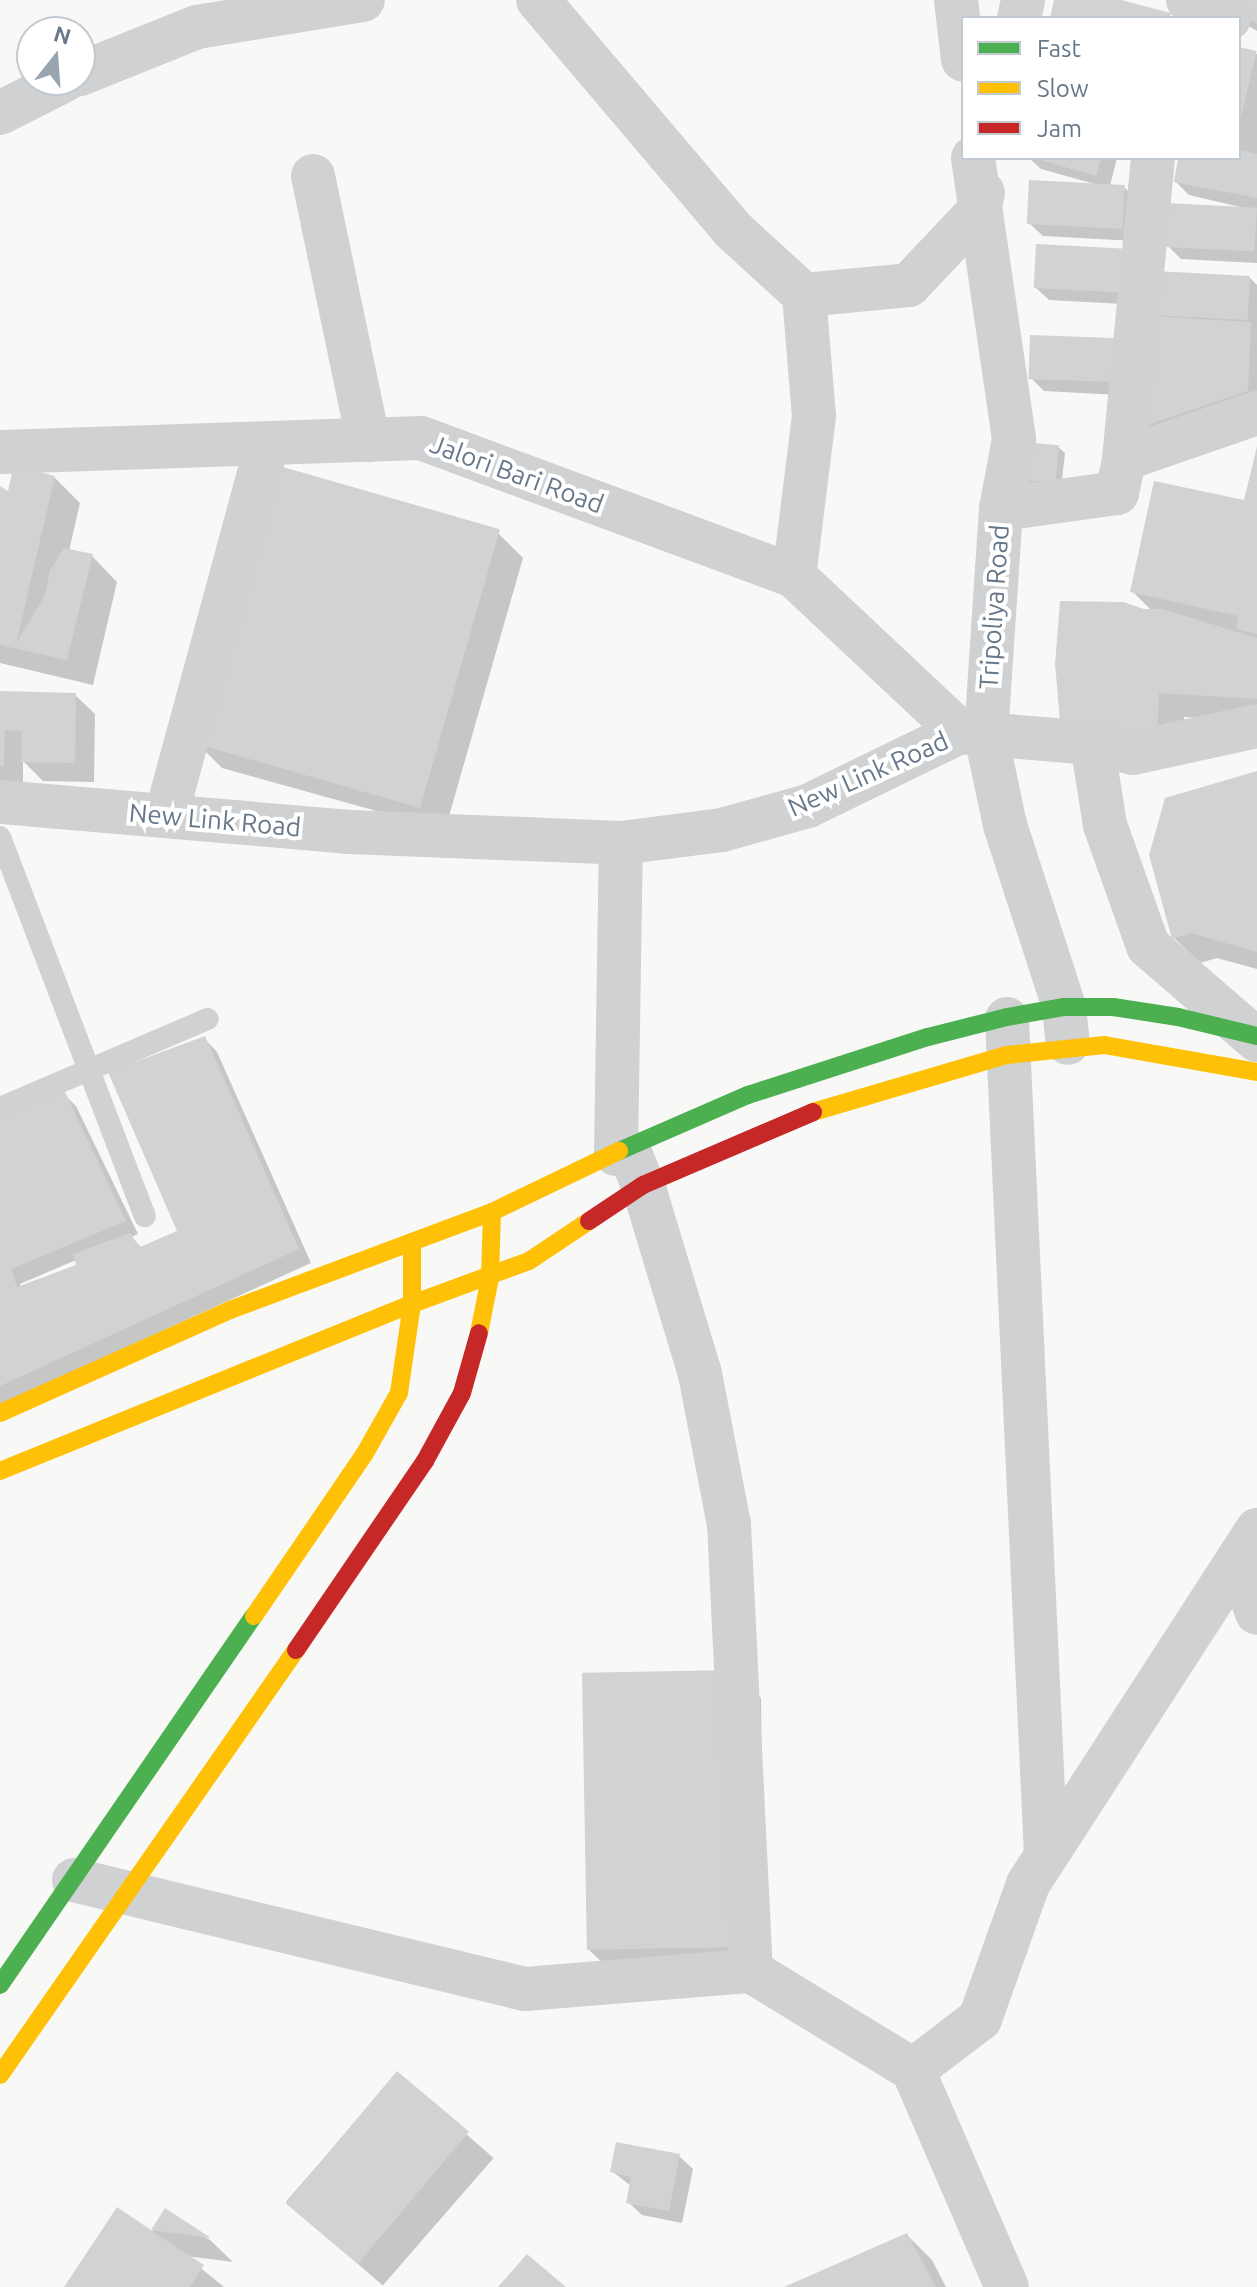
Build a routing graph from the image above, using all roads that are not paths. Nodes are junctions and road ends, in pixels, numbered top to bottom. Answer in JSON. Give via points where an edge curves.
{"nodes":[{"id":1,"x":363,"y":0,"type":"edge"},
{"id":2,"x":538,"y":0,"type":"edge"},
{"id":3,"x":956,"y":0,"type":"edge"},
{"id":4,"x":1186,"y":0,"type":"edge"},
{"id":5,"x":1224,"y":16,"type":"edge"},
{"id":6,"x":961,"y":43,"type":"edge"},
{"id":7,"x":96,"y":68,"type":"edge"},
{"id":8,"x":33,"y":96,"type":"edge"},
{"id":9,"x":0,"y":113,"type":"edge"},
{"id":10,"x":973,"y":160,"type":"edge"},
{"id":11,"x":990,"y":160,"type":"edge"},
{"id":12,"x":1153,"y":160,"type":"edge"},
{"id":13,"x":313,"y":176,"type":"dead end"},
{"id":14,"x":979,"y":211,"type":"junction"},
{"id":15,"x":804,"y":295,"type":"junction"},
{"id":16,"x":1257,"y":413,"type":"edge"},
{"id":17,"x":368,"y":440,"type":"junction"},
{"id":18,"x":267,"y":444,"type":"junction"},
{"id":19,"x":0,"y":452,"type":"edge"},
{"id":20,"x":1124,"y":459,"type":"junction"},
{"id":21,"x":1001,"y":509,"type":"junction"},
{"id":22,"x":794,"y":576,"type":"junction"},
{"id":23,"x":1257,"y":726,"type":"edge"},
{"id":24,"x":973,"y":734,"type":"junction"},
{"id":25,"x":1092,"y":743,"type":"junction"},
{"id":26,"x":0,"y":802,"type":"edge"},
{"id":27,"x":166,"y":816,"type":"junction"},
{"id":28,"x":0,"y":837,"type":"edge"},
{"id":29,"x":621,"y":843,"type":"junction"},
{"id":30,"x":208,"y":1019,"type":"dead end"},
{"id":31,"x":1067,"y":1028,"type":"junction"},
{"id":32,"x":1007,"y":1036,"type":"junction"},
{"id":33,"x":1256,"y":1046,"type":"edge"},
{"id":34,"x":89,"y":1070,"type":"junction"},
{"id":35,"x":0,"y":1108,"type":"edge"},
{"id":36,"x":629,"y":1162,"type":"junction"},
{"id":37,"x":492,"y":1212,"type":"junction"},
{"id":38,"x":145,"y":1216,"type":"dead end"},
{"id":39,"x":412,"y":1242,"type":"junction"},
{"id":40,"x":490,"y":1278,"type":"junction"},
{"id":41,"x":412,"y":1304,"type":"junction"},
{"id":42,"x":0,"y":1413,"type":"edge"},
{"id":43,"x":0,"y":1471,"type":"edge"},
{"id":44,"x":1248,"y":1544,"type":"edge"},
{"id":45,"x":1257,"y":1613,"type":"edge"},
{"id":46,"x":1046,"y":1855,"type":"junction"},
{"id":47,"x":74,"y":1880,"type":"junction"},
{"id":48,"x":130,"y":1893,"type":"junction"},
{"id":49,"x":751,"y":1971,"type":"junction"},
{"id":50,"x":0,"y":1985,"type":"edge"},
{"id":51,"x":913,"y":2070,"type":"junction"},
{"id":52,"x":0,"y":2075,"type":"edge"},
{"id":53,"x":1007,"y":2287,"type":"edge"}],
"edges":[{"from":1,"to":7,"type":"street","via":[[197,27]]},
{"from":2,"to":15,"type":"street","via":[[732,229]]},
{"from":3,"to":6,"type":"street"},
{"from":4,"to":5,"type":"street"},
{"from":8,"to":9,"type":"street"},
{"from":10,"to":14,"type":"street","name":"Tripoliya Road"},
{"from":11,"to":14,"type":"street"},
{"from":12,"to":20,"type":"street"},
{"from":13,"to":17,"type":"street"},
{"from":14,"to":15,"type":"street","via":[[909,285]]},
{"from":14,"to":21,"type":"street","name":"Tripoliya Road","via":[[1014,439]]},
{"from":15,"to":22,"type":"street","via":[[814,416]]},
{"from":16,"to":20,"type":"street"},
{"from":17,"to":18,"type":"street","name":"Jalori Bari Road"},
{"from":17,"to":22,"type":"street","name":"Jalori Bari Road","via":[[421,438]]},
{"from":18,"to":19,"type":"street","name":"Jalori Bari Road"},
{"from":18,"to":27,"type":"street"},
{"from":20,"to":21,"type":"street","via":[[1117,493]]},
{"from":21,"to":24,"type":"street","name":"Tripoliya Road"},
{"from":22,"to":24,"type":"street","name":"Jalori Bari Road"},
{"from":23,"to":25,"type":"street","name":"New Link Road","via":[[1133,753]]},
{"from":24,"to":25,"type":"street","name":"New Link Road"},
{"from":24,"to":29,"type":"street","name":"New Link Road","via":[[808,806],[722,830]]},
{"from":24,"to":31,"type":"street","name":"Tripoliya Road"},
{"from":25,"to":33,"type":"street","via":[[1105,825],[1148,946]]},
{"from":26,"to":27,"type":"street","name":"New Link Road"},
{"from":27,"to":29,"type":"street","name":"New Link Road","via":[[350,832]]},
{"from":28,"to":34,"type":"lane"},
{"from":29,"to":36,"type":"street"},
{"from":30,"to":34,"type":"lane"},
{"from":31,"to":32,"type":"main road"},
{"from":31,"to":32,"type":"main road"},
{"from":31,"to":33,"type":"main road","via":[[1104,1045]]},
{"from":31,"to":33,"type":"main road","via":[[1113,1007],[1178,1017]]},
{"from":32,"to":36,"type":"main road","via":[[834,1103]]},
{"from":32,"to":36,"type":"main road","via":[[928,1037],[762,1090]]},
{"from":32,"to":46,"type":"street"},
{"from":34,"to":35,"type":"lane"},
{"from":34,"to":38,"type":"lane"},
{"from":36,"to":37,"type":"main road"},
{"from":36,"to":40,"type":"main road","via":[[563,1241]]},
{"from":36,"to":49,"type":"street","via":[[700,1374],[729,1524]]},
{"from":37,"to":39,"type":"main road"},
{"from":37,"to":40,"type":"main road"},
{"from":39,"to":41,"type":"main road"},
{"from":39,"to":42,"type":"main road","via":[[230,1310]]},
{"from":40,"to":41,"type":"main road"},
{"from":40,"to":48,"type":"main road","via":[[462,1393],[425,1461]]},
{"from":41,"to":43,"type":"main road"},
{"from":41,"to":47,"type":"main road","via":[[399,1393],[364,1455]]},
{"from":44,"to":45,"type":"street"},
{"from":44,"to":46,"type":"street"},
{"from":46,"to":51,"type":"street","via":[[1028,1884],[980,2019]]},
{"from":47,"to":48,"type":"street"},
{"from":47,"to":50,"type":"main road"},
{"from":48,"to":49,"type":"street","via":[[525,1989]]},
{"from":48,"to":52,"type":"main road"},
{"from":49,"to":51,"type":"street"},
{"from":51,"to":53,"type":"street"}]}
